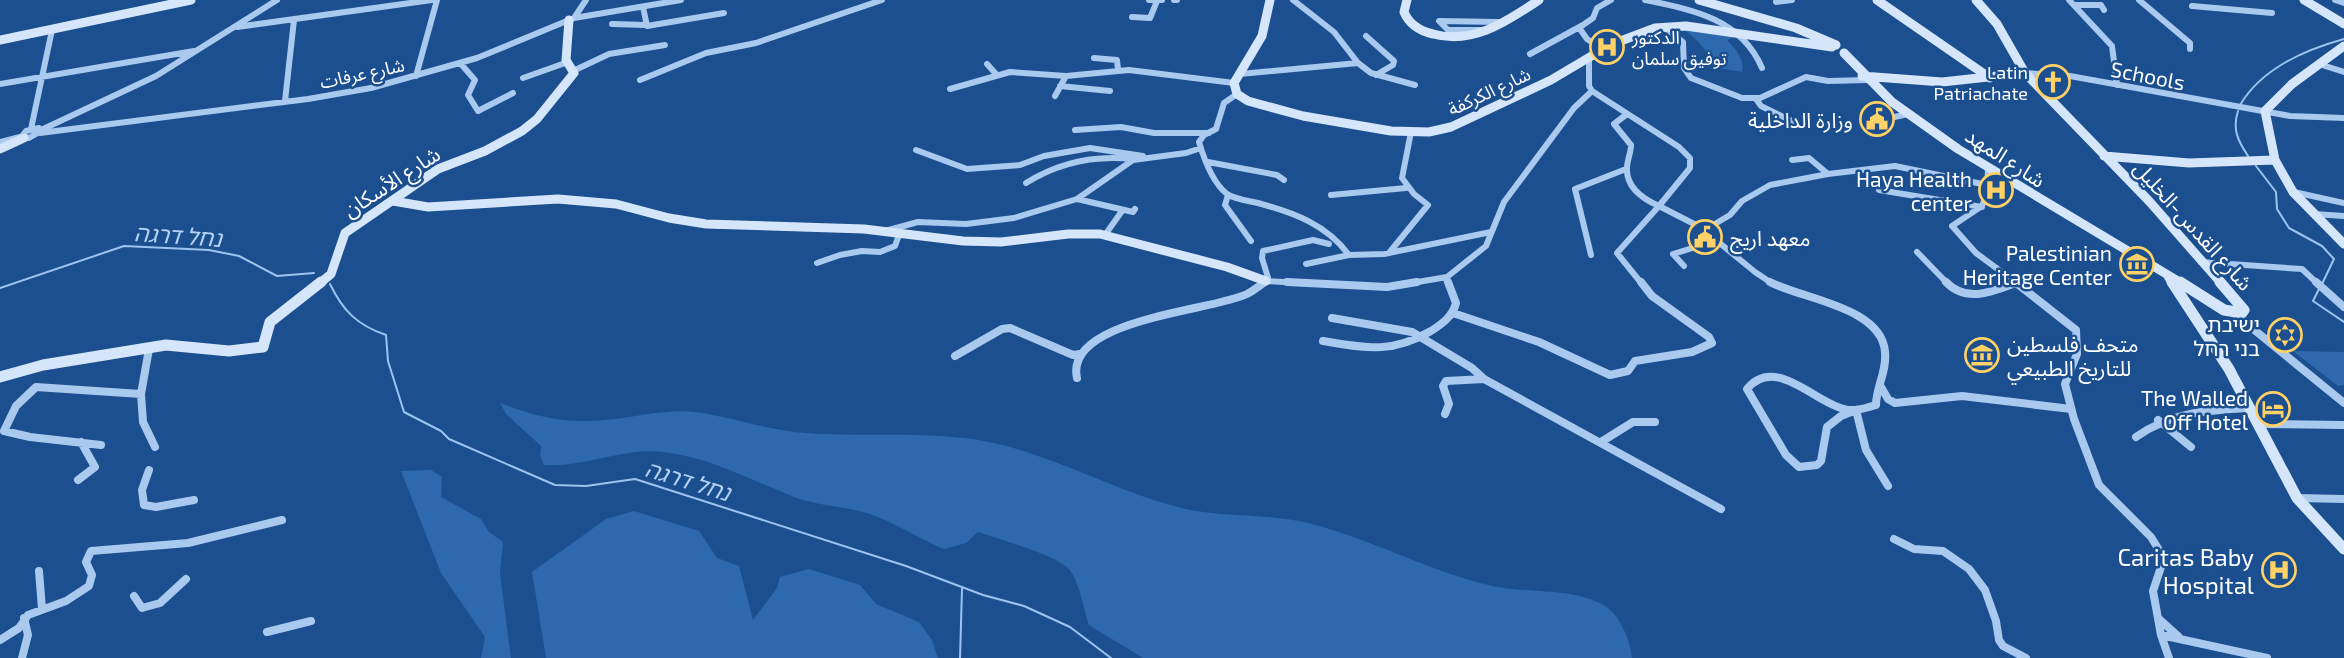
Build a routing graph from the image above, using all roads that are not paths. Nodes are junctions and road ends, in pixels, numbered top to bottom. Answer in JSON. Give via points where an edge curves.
{"nodes":[{"id":1,"x":191,"y":0,"type":"edge"},
{"id":2,"x":277,"y":0,"type":"edge"},
{"id":3,"x":432,"y":0,"type":"edge"},
{"id":4,"x":437,"y":0,"type":"edge"},
{"id":5,"x":586,"y":0,"type":"edge"},
{"id":6,"x":681,"y":0,"type":"edge"},
{"id":7,"x":882,"y":0,"type":"edge"},
{"id":8,"x":1149,"y":0,"type":"edge"},
{"id":9,"x":1270,"y":0,"type":"edge"},
{"id":10,"x":1293,"y":0,"type":"edge"},
{"id":11,"x":1407,"y":0,"type":"edge"},
{"id":12,"x":1539,"y":0,"type":"edge"},
{"id":13,"x":1611,"y":0,"type":"edge"},
{"id":14,"x":1645,"y":0,"type":"edge"},
{"id":15,"x":1699,"y":0,"type":"edge"},
{"id":16,"x":1792,"y":0,"type":"edge"},
{"id":17,"x":1877,"y":0,"type":"edge"},
{"id":18,"x":1976,"y":0,"type":"edge"},
{"id":19,"x":2139,"y":0,"type":"edge"},
{"id":20,"x":2217,"y":0,"type":"edge"},
{"id":21,"x":2304,"y":0,"type":"edge"},
{"id":22,"x":2335,"y":0,"type":"edge"},
{"id":23,"x":1160,"y":1,"type":"edge"},
{"id":24,"x":1709,"y":2,"type":"edge"},
{"id":25,"x":1776,"y":2,"type":"dead end"},
{"id":26,"x":2072,"y":2,"type":"edge"},
{"id":27,"x":2344,"y":3,"type":"edge"},
{"id":28,"x":2192,"y":6,"type":"dead end"},
{"id":29,"x":643,"y":7,"type":"junction"},
{"id":30,"x":2228,"y":9,"type":"junction"},
{"id":31,"x":2104,"y":10,"type":"dead end"},
{"id":32,"x":724,"y":13,"type":"dead end"},
{"id":33,"x":2272,"y":13,"type":"dead end"},
{"id":34,"x":1132,"y":17,"type":"dead end"},
{"id":35,"x":571,"y":19,"type":"junction"},
{"id":36,"x":1511,"y":19,"type":"junction"},
{"id":37,"x":295,"y":20,"type":"junction"},
{"id":38,"x":2341,"y":22,"type":"edge"},
{"id":39,"x":612,"y":24,"type":"dead end"},
{"id":40,"x":646,"y":25,"type":"junction"},
{"id":41,"x":1664,"y":27,"type":"junction"},
{"id":42,"x":233,"y":28,"type":"junction"},
{"id":43,"x":1580,"y":29,"type":"junction"},
{"id":44,"x":52,"y":30,"type":"junction"},
{"id":45,"x":1491,"y":30,"type":"junction"},
{"id":46,"x":1738,"y":33,"type":"junction"},
{"id":47,"x":1366,"y":36,"type":"dead end"},
{"id":48,"x":1819,"y":39,"type":"junction"},
{"id":49,"x":0,"y":40,"type":"edge"},
{"id":50,"x":646,"y":43,"type":"dead end"},
{"id":51,"x":1807,"y":44,"type":"junction"},
{"id":52,"x":665,"y":46,"type":"dead end"},
{"id":53,"x":2344,"y":46,"type":"edge"},
{"id":54,"x":1602,"y":49,"type":"junction"},
{"id":55,"x":2190,"y":49,"type":"dead end"},
{"id":56,"x":198,"y":50,"type":"junction"},
{"id":57,"x":1837,"y":52,"type":"junction"},
{"id":58,"x":1530,"y":54,"type":"dead end"},
{"id":59,"x":1094,"y":58,"type":"dead end"},
{"id":60,"x":1589,"y":58,"type":"junction"},
{"id":61,"x":598,"y":61,"type":"junction"},
{"id":62,"x":1358,"y":62,"type":"junction"},
{"id":63,"x":460,"y":63,"type":"junction"},
{"id":64,"x":987,"y":64,"type":"dead end"},
{"id":65,"x":2322,"y":65,"type":"junction"},
{"id":66,"x":571,"y":66,"type":"junction"},
{"id":67,"x":1762,"y":68,"type":"dead end"},
{"id":68,"x":1118,"y":70,"type":"junction"},
{"id":69,"x":2344,"y":72,"type":"edge"},
{"id":70,"x":2025,"y":73,"type":"junction"},
{"id":71,"x":996,"y":74,"type":"junction"},
{"id":72,"x":1376,"y":75,"type":"junction"},
{"id":73,"x":416,"y":76,"type":"junction"},
{"id":74,"x":1066,"y":76,"type":"junction"},
{"id":75,"x":41,"y":77,"type":"junction"},
{"id":76,"x":523,"y":78,"type":"dead end"},
{"id":77,"x":1866,"y":78,"type":"junction"},
{"id":78,"x":1990,"y":78,"type":"junction"},
{"id":79,"x":1237,"y":79,"type":"junction"},
{"id":80,"x":640,"y":80,"type":"dead end"},
{"id":81,"x":0,"y":84,"type":"edge"},
{"id":82,"x":1415,"y":85,"type":"dead end"},
{"id":83,"x":2117,"y":85,"type":"junction"},
{"id":84,"x":1060,"y":86,"type":"junction"},
{"id":85,"x":950,"y":89,"type":"dead end"},
{"id":86,"x":1110,"y":91,"type":"dead end"},
{"id":87,"x":1592,"y":91,"type":"junction"},
{"id":88,"x":513,"y":93,"type":"dead end"},
{"id":89,"x":1237,"y":94,"type":"junction"},
{"id":90,"x":1055,"y":96,"type":"dead end"},
{"id":91,"x":1756,"y":99,"type":"junction"},
{"id":92,"x":285,"y":102,"type":"junction"},
{"id":93,"x":2265,"y":111,"type":"junction"},
{"id":94,"x":1627,"y":114,"type":"junction"},
{"id":95,"x":1908,"y":114,"type":"junction"},
{"id":96,"x":1890,"y":118,"type":"dead end"},
{"id":97,"x":2344,"y":118,"type":"edge"},
{"id":98,"x":1794,"y":122,"type":"dead end"},
{"id":99,"x":1075,"y":131,"type":"dead end"},
{"id":100,"x":40,"y":132,"type":"junction"},
{"id":101,"x":1209,"y":132,"type":"junction"},
{"id":102,"x":1411,"y":132,"type":"junction"},
{"id":103,"x":25,"y":134,"type":"junction"},
{"id":104,"x":0,"y":142,"type":"edge"},
{"id":105,"x":1201,"y":148,"type":"junction"},
{"id":106,"x":0,"y":149,"type":"edge"},
{"id":107,"x":916,"y":150,"type":"dead end"},
{"id":108,"x":2104,"y":156,"type":"junction"},
{"id":109,"x":1147,"y":157,"type":"junction"},
{"id":110,"x":1133,"y":160,"type":"junction"},
{"id":111,"x":1791,"y":160,"type":"dead end"},
{"id":112,"x":2275,"y":160,"type":"junction"},
{"id":113,"x":1208,"y":162,"type":"junction"},
{"id":114,"x":1988,"y":167,"type":"junction"},
{"id":115,"x":1626,"y":169,"type":"junction"},
{"id":116,"x":1828,"y":174,"type":"junction"},
{"id":117,"x":1284,"y":180,"type":"dead end"},
{"id":118,"x":1026,"y":183,"type":"dead end"},
{"id":119,"x":1987,"y":185,"type":"junction"},
{"id":120,"x":1406,"y":188,"type":"junction"},
{"id":121,"x":1879,"y":190,"type":"dead end"},
{"id":122,"x":2293,"y":192,"type":"junction"},
{"id":123,"x":1228,"y":195,"type":"junction"},
{"id":124,"x":1331,"y":195,"type":"dead end"},
{"id":125,"x":1077,"y":199,"type":"junction"},
{"id":126,"x":393,"y":201,"type":"junction"},
{"id":127,"x":2344,"y":202,"type":"edge"},
{"id":128,"x":1659,"y":206,"type":"junction"},
{"id":129,"x":1982,"y":207,"type":"junction"},
{"id":130,"x":1136,"y":209,"type":"dead end"},
{"id":131,"x":1122,"y":211,"type":"junction"},
{"id":132,"x":2314,"y":214,"type":"junction"},
{"id":133,"x":2344,"y":216,"type":"edge"},
{"id":134,"x":1703,"y":231,"type":"junction"},
{"id":135,"x":1491,"y":232,"type":"junction"},
{"id":136,"x":882,"y":233,"type":"junction"},
{"id":137,"x":899,"y":235,"type":"junction"},
{"id":138,"x":1105,"y":235,"type":"junction"},
{"id":139,"x":1251,"y":241,"type":"dead end"},
{"id":140,"x":1716,"y":241,"type":"junction"},
{"id":141,"x":2342,"y":242,"type":"edge"},
{"id":142,"x":1329,"y":244,"type":"dead end"},
{"id":143,"x":1917,"y":252,"type":"dead end"},
{"id":144,"x":1389,"y":253,"type":"junction"},
{"id":145,"x":1349,"y":255,"type":"junction"},
{"id":146,"x":1591,"y":255,"type":"dead end"},
{"id":147,"x":2200,"y":261,"type":"junction"},
{"id":148,"x":817,"y":263,"type":"dead end"},
{"id":149,"x":1306,"y":264,"type":"dead end"},
{"id":150,"x":1684,"y":266,"type":"dead end"},
{"id":151,"x":2164,"y":271,"type":"junction"},
{"id":152,"x":1447,"y":277,"type":"junction"},
{"id":153,"x":1267,"y":281,"type":"junction"},
{"id":154,"x":1433,"y":281,"type":"junction"},
{"id":155,"x":2018,"y":282,"type":"junction"},
{"id":156,"x":1450,"y":288,"type":"junction"},
{"id":157,"x":2344,"y":307,"type":"edge"},
{"id":158,"x":1453,"y":313,"type":"junction"},
{"id":159,"x":2236,"y":315,"type":"junction"},
{"id":160,"x":1332,"y":318,"type":"dead end"},
{"id":161,"x":1422,"y":336,"type":"junction"},
{"id":162,"x":1323,"y":341,"type":"dead end"},
{"id":163,"x":149,"y":349,"type":"junction"},
{"id":164,"x":1080,"y":354,"type":"junction"},
{"id":165,"x":955,"y":356,"type":"dead end"},
{"id":166,"x":0,"y":377,"type":"edge"},
{"id":167,"x":1077,"y":378,"type":"dead end"},
{"id":168,"x":1484,"y":379,"type":"junction"},
{"id":169,"x":1881,"y":387,"type":"junction"},
{"id":170,"x":141,"y":394,"type":"junction"},
{"id":171,"x":1895,"y":402,"type":"junction"},
{"id":172,"x":2344,"y":403,"type":"edge"},
{"id":173,"x":1875,"y":406,"type":"junction"},
{"id":174,"x":2250,"y":408,"type":"junction"},
{"id":175,"x":2071,"y":409,"type":"junction"},
{"id":176,"x":1856,"y":410,"type":"junction"},
{"id":177,"x":1445,"y":414,"type":"dead end"},
{"id":178,"x":2158,"y":420,"type":"junction"},
{"id":179,"x":1655,"y":422,"type":"dead end"},
{"id":180,"x":2259,"y":424,"type":"junction"},
{"id":181,"x":2344,"y":425,"type":"edge"},
{"id":182,"x":2136,"y":437,"type":"dead end"},
{"id":183,"x":81,"y":442,"type":"junction"},
{"id":184,"x":1601,"y":442,"type":"junction"},
{"id":185,"x":101,"y":445,"type":"dead end"},
{"id":186,"x":155,"y":447,"type":"dead end"},
{"id":187,"x":2191,"y":447,"type":"dead end"},
{"id":188,"x":149,"y":470,"type":"dead end"},
{"id":189,"x":78,"y":480,"type":"dead end"},
{"id":190,"x":1888,"y":486,"type":"dead end"},
{"id":191,"x":2297,"y":498,"type":"junction"},
{"id":192,"x":2344,"y":499,"type":"edge"},
{"id":193,"x":194,"y":500,"type":"dead end"},
{"id":194,"x":1721,"y":509,"type":"dead end"},
{"id":195,"x":282,"y":520,"type":"dead end"},
{"id":196,"x":1894,"y":539,"type":"dead end"},
{"id":197,"x":2344,"y":549,"type":"edge"},
{"id":198,"x":39,"y":571,"type":"dead end"},
{"id":199,"x":186,"y":579,"type":"dead end"},
{"id":200,"x":134,"y":596,"type":"dead end"},
{"id":201,"x":42,"y":609,"type":"junction"},
{"id":202,"x":24,"y":617,"type":"junction"},
{"id":203,"x":2157,"y":617,"type":"junction"},
{"id":204,"x":311,"y":621,"type":"dead end"},
{"id":205,"x":267,"y":632,"type":"dead end"},
{"id":206,"x":2161,"y":635,"type":"junction"},
{"id":207,"x":0,"y":640,"type":"edge"},
{"id":208,"x":2186,"y":640,"type":"junction"},
{"id":209,"x":22,"y":658,"type":"edge"},
{"id":210,"x":2026,"y":658,"type":"edge"},
{"id":211,"x":2169,"y":658,"type":"edge"},
{"id":212,"x":2267,"y":658,"type":"edge"}],
"edges":[{"from":1,"to":44,"type":"street"},
{"from":2,"to":42,"type":"street"},
{"from":3,"to":37,"type":"street"},
{"from":4,"to":73,"type":"street"},
{"from":5,"to":35,"type":"street"},
{"from":6,"to":29,"type":"street","name":"شارع عرفات"},
{"from":7,"to":80,"type":"street","via":[[756,43],[706,52]]},
{"from":8,"to":23,"type":"street"},
{"from":9,"to":79,"type":"street","via":[[1262,36]]},
{"from":10,"to":62,"type":"street","via":[[1334,32]]},
{"from":11,"to":45,"type":"street","via":[[1404,14],[1424,32],[1463,38]]},
{"from":12,"to":36,"type":"street"},
{"from":13,"to":43,"type":"street","via":[[1597,8],[1593,19]]},
{"from":14,"to":46,"type":"street","via":[[1691,12]]},
{"from":15,"to":24,"type":"street"},
{"from":16,"to":25,"type":"street"},
{"from":17,"to":78,"type":"street"},
{"from":18,"to":70,"type":"street","name":"شارع القدس-الخليل","via":[[1997,24]]},
{"from":19,"to":55,"type":"street","via":[[2190,43]]},
{"from":20,"to":30,"type":"street"},
{"from":21,"to":38,"type":"street"},
{"from":22,"to":27,"type":"street"},
{"from":23,"to":34,"type":"street","via":[[1150,18]]},
{"from":24,"to":48,"type":"street"},
{"from":24,"to":57,"type":"street","via":[[1796,28]]},
{"from":26,"to":31,"type":"street","via":[[2101,5]]},
{"from":26,"to":83,"type":"street","via":[[2112,46]]},
{"from":28,"to":30,"type":"street"},
{"from":29,"to":35,"type":"street","name":"شارع عرفات"},
{"from":29,"to":40,"type":"street"},
{"from":30,"to":33,"type":"street"},
{"from":32,"to":40,"type":"street"},
{"from":35,"to":63,"type":"street","name":"شارع عرفات"},
{"from":35,"to":66,"type":"street","via":[[566,60]]},
{"from":36,"to":45,"type":"street"},
{"from":36,"to":45,"type":"street","via":[[1496,23],[1439,21],[1448,30]]},
{"from":37,"to":42,"type":"street"},
{"from":37,"to":92,"type":"street"},
{"from":39,"to":40,"type":"street"},
{"from":41,"to":46,"type":"street","name":"شارع الكركفة"},
{"from":41,"to":54,"type":"street","name":"شارع الكركفة"},
{"from":41,"to":91,"type":"street","via":[[1683,42],[1684,68],[1691,78]]},
{"from":42,"to":56,"type":"street"},
{"from":43,"to":54,"type":"street"},
{"from":43,"to":58,"type":"street"},
{"from":44,"to":49,"type":"street"},
{"from":44,"to":75,"type":"street"},
{"from":46,"to":51,"type":"street","name":"شارع الكركفة"},
{"from":46,"to":67,"type":"street","via":[[1752,46]]},
{"from":47,"to":72,"type":"street","via":[[1394,61]]},
{"from":48,"to":51,"type":"street"},
{"from":48,"to":57,"type":"street"},
{"from":50,"to":61,"type":"street","via":[[601,54]]},
{"from":51,"to":57,"type":"street","name":"شارع الكركفة"},
{"from":52,"to":61,"type":"street","via":[[621,51]]},
{"from":53,"to":65,"type":"street"},
{"from":54,"to":60,"type":"street","name":"شارع الكركفة"},
{"from":56,"to":75,"type":"street"},
{"from":56,"to":100,"type":"street","via":[[141,84]]},
{"from":57,"to":77,"type":"street","name":"شارع المهد"},
{"from":59,"to":68,"type":"street","via":[[1117,60]]},
{"from":60,"to":87,"type":"street"},
{"from":60,"to":102,"type":"street","name":"شارع الكركفة","via":[[1451,127]]},
{"from":61,"to":66,"type":"street"},
{"from":62,"to":72,"type":"street"},
{"from":62,"to":79,"type":"street"},
{"from":63,"to":73,"type":"street","name":"شارع عرفات"},
{"from":63,"to":88,"type":"street","via":[[475,80],[468,95],[478,111]]},
{"from":64,"to":71,"type":"street"},
{"from":65,"to":69,"type":"street"},
{"from":65,"to":93,"type":"street","via":[[2277,96]]},
{"from":66,"to":76,"type":"street"},
{"from":66,"to":126,"type":"street","name":"شارع الأسكان","via":[[549,105],[522,131],[438,169]]},
{"from":68,"to":74,"type":"street"},
{"from":68,"to":79,"type":"street"},
{"from":70,"to":78,"type":"street"},
{"from":70,"to":83,"type":"street","name":"Schools"},
{"from":70,"to":108,"type":"street","name":"شارع القدس-الخليل"},
{"from":71,"to":74,"type":"street"},
{"from":71,"to":85,"type":"street","via":[[972,86]]},
{"from":72,"to":82,"type":"street"},
{"from":73,"to":92,"type":"street","name":"شارع عرفات"},
{"from":74,"to":84,"type":"street"},
{"from":75,"to":81,"type":"street"},
{"from":75,"to":103,"type":"street"},
{"from":77,"to":78,"type":"street","via":[[1942,82]]},
{"from":77,"to":91,"type":"street","via":[[1828,81],[1806,77]]},
{"from":77,"to":95,"type":"street","name":"شارع المهد"},
{"from":79,"to":89,"type":"street"},
{"from":83,"to":93,"type":"street","name":"Schools"},
{"from":84,"to":86,"type":"street"},
{"from":84,"to":90,"type":"street"},
{"from":87,"to":94,"type":"street"},
{"from":87,"to":135,"type":"street","via":[[1536,155],[1504,202]]},
{"from":89,"to":101,"type":"street","via":[[1221,107],[1216,129]]},
{"from":89,"to":102,"type":"street","name":"شارع الكركفة","via":[[1303,116]]},
{"from":91,"to":98,"type":"street"},
{"from":92,"to":100,"type":"street","name":"شارع عرفات"},
{"from":93,"to":97,"type":"street","name":"Schools"},
{"from":93,"to":112,"type":"street"},
{"from":94,"to":115,"type":"street","via":[[1614,124],[1631,145]]},
{"from":94,"to":128,"type":"street","via":[[1679,147],[1692,162]]},
{"from":95,"to":96,"type":"street"},
{"from":95,"to":114,"type":"street","name":"شارع المهد"},
{"from":99,"to":101,"type":"street","via":[[1121,127],[1154,133]]},
{"from":100,"to":103,"type":"street"},
{"from":101,"to":105,"type":"street","via":[[1199,142]]},
{"from":102,"to":120,"type":"street","via":[[1400,174]]},
{"from":103,"to":104,"type":"street"},
{"from":103,"to":106,"type":"street"},
{"from":105,"to":109,"type":"street"},
{"from":105,"to":113,"type":"street"},
{"from":107,"to":109,"type":"street","via":[[967,169],[1020,165],[1090,148]]},
{"from":108,"to":112,"type":"street","via":[[2189,163]]},
{"from":108,"to":147,"type":"street","name":"شارع القدس-الخليل"},
{"from":109,"to":110,"type":"street"},
{"from":110,"to":118,"type":"street","via":[[1081,161],[1044,172]]},
{"from":110,"to":125,"type":"street"},
{"from":111,"to":116,"type":"street","via":[[1808,158]]},
{"from":112,"to":122,"type":"street"},
{"from":113,"to":117,"type":"street"},
{"from":113,"to":123,"type":"street"},
{"from":114,"to":119,"type":"street"},
{"from":114,"to":151,"type":"street","name":"شارع المهد"},
{"from":115,"to":128,"type":"street","via":[[1639,197]]},
{"from":115,"to":146,"type":"street","via":[[1575,189]]},
{"from":116,"to":119,"type":"street","via":[[1895,166]]},
{"from":116,"to":134,"type":"street","via":[[1770,185]]},
{"from":119,"to":129,"type":"street"},
{"from":120,"to":124,"type":"street"},
{"from":120,"to":144,"type":"street","via":[[1428,205]]},
{"from":121,"to":129,"type":"street"},
{"from":122,"to":127,"type":"street"},
{"from":122,"to":132,"type":"street"},
{"from":123,"to":139,"type":"street","via":[[1225,205]]},
{"from":123,"to":145,"type":"street","via":[[1310,219],[1339,239]]},
{"from":125,"to":131,"type":"street"},
{"from":125,"to":136,"type":"street","via":[[1005,220],[918,222]]},
{"from":126,"to":136,"type":"street","via":[[428,207],[558,199],[616,204],[706,224]]},
{"from":126,"to":163,"type":"street","name":"شارع الأسكان","via":[[345,233],[331,274],[270,322],[263,347]]},
{"from":128,"to":134,"type":"street"},
{"from":128,"to":158,"type":"street","via":[[1617,253],[1652,296],[1712,343],[1692,352],[1635,361],[1628,371],[1610,375],[1539,342]]},
{"from":129,"to":155,"type":"street","via":[[1952,226],[1970,246]]},
{"from":130,"to":131,"type":"street"},
{"from":131,"to":138,"type":"street"},
{"from":132,"to":133,"type":"street"},
{"from":132,"to":141,"type":"street"},
{"from":134,"to":140,"type":"street"},
{"from":135,"to":144,"type":"street"},
{"from":135,"to":152,"type":"street","via":[[1480,254]]},
{"from":136,"to":137,"type":"street"},
{"from":137,"to":138,"type":"street","via":[[1001,242]]},
{"from":137,"to":148,"type":"street","via":[[895,246],[880,252],[862,251]]},
{"from":138,"to":153,"type":"street"},
{"from":140,"to":150,"type":"street","via":[[1673,254]]},
{"from":140,"to":169,"type":"street","via":[[1777,286],[1849,312],[1874,328],[1885,343]]},
{"from":142,"to":153,"type":"street","via":[[1313,240],[1263,251]]},
{"from":143,"to":155,"type":"street","via":[[1951,287],[1980,296]]},
{"from":144,"to":145,"type":"street"},
{"from":145,"to":149,"type":"street"},
{"from":147,"to":157,"type":"street","via":[[2302,269]]},
{"from":147,"to":159,"type":"street","name":"شارع القدس-الخليل","via":[[2244,310]]},
{"from":151,"to":159,"type":"street","name":"شارع القدس-الخليل"},
{"from":151,"to":174,"type":"street"},
{"from":152,"to":154,"type":"street"},
{"from":152,"to":156,"type":"street"},
{"from":153,"to":154,"type":"street","via":[[1387,287]]},
{"from":153,"to":164,"type":"street","via":[[1246,295],[1170,312],[1109,333]]},
{"from":154,"to":156,"type":"street"},
{"from":155,"to":175,"type":"street","via":[[2054,309],[2077,334],[2077,354],[2065,379]]},
{"from":156,"to":158,"type":"street","via":[[1457,305]]},
{"from":158,"to":161,"type":"street"},
{"from":159,"to":172,"type":"street"},
{"from":160,"to":161,"type":"street"},
{"from":161,"to":162,"type":"street","via":[[1386,349]]},
{"from":161,"to":168,"type":"street"},
{"from":163,"to":166,"type":"street","name":"شارع الأسكان","via":[[43,365]]},
{"from":163,"to":170,"type":"street"},
{"from":164,"to":165,"type":"street","via":[[1010,328]]},
{"from":164,"to":167,"type":"street"},
{"from":168,"to":177,"type":"street","via":[[1446,381],[1443,386],[1449,404]]},
{"from":168,"to":184,"type":"street"},
{"from":169,"to":171,"type":"street"},
{"from":169,"to":173,"type":"street"},
{"from":170,"to":183,"type":"street","via":[[36,387],[7,416],[4,430]]},
{"from":170,"to":186,"type":"street","via":[[146,436]]},
{"from":171,"to":173,"type":"street"},
{"from":171,"to":175,"type":"street","via":[[1962,396]]},
{"from":173,"to":176,"type":"street"},
{"from":174,"to":178,"type":"street","via":[[2183,413]]},
{"from":174,"to":180,"type":"street"},
{"from":175,"to":203,"type":"street","via":[[2099,485],[2159,550],[2163,561],[2153,591]]},
{"from":176,"to":176,"type":"street","via":[[1844,409],[1785,379],[1755,380],[1747,389],[1786,455],[1799,467],[1821,461],[1827,426]]},
{"from":176,"to":190,"type":"street","via":[[1865,450]]},
{"from":178,"to":182,"type":"street"},
{"from":178,"to":187,"type":"street"},
{"from":179,"to":184,"type":"street","via":[[1633,421]]},
{"from":180,"to":181,"type":"street"},
{"from":180,"to":191,"type":"street"},
{"from":183,"to":185,"type":"street"},
{"from":183,"to":189,"type":"street","via":[[95,467]]},
{"from":184,"to":194,"type":"street"},
{"from":188,"to":193,"type":"street","via":[[142,490],[144,505]]},
{"from":191,"to":192,"type":"street"},
{"from":191,"to":197,"type":"street"},
{"from":195,"to":201,"type":"street","via":[[188,543],[91,551],[86,562],[92,575],[89,586]]},
{"from":196,"to":210,"type":"street","via":[[1914,549],[1943,551],[1969,569],[1985,590],[1999,640]]},
{"from":198,"to":201,"type":"street"},
{"from":199,"to":200,"type":"street","via":[[150,608],[142,608]]},
{"from":201,"to":202,"type":"street"},
{"from":202,"to":207,"type":"street","via":[[19,628]]},
{"from":202,"to":209,"type":"street","via":[[28,635]]},
{"from":203,"to":206,"type":"street"},
{"from":203,"to":208,"type":"street"},
{"from":204,"to":205,"type":"street"},
{"from":206,"to":208,"type":"street"},
{"from":206,"to":211,"type":"street"},
{"from":208,"to":212,"type":"street"}]}
